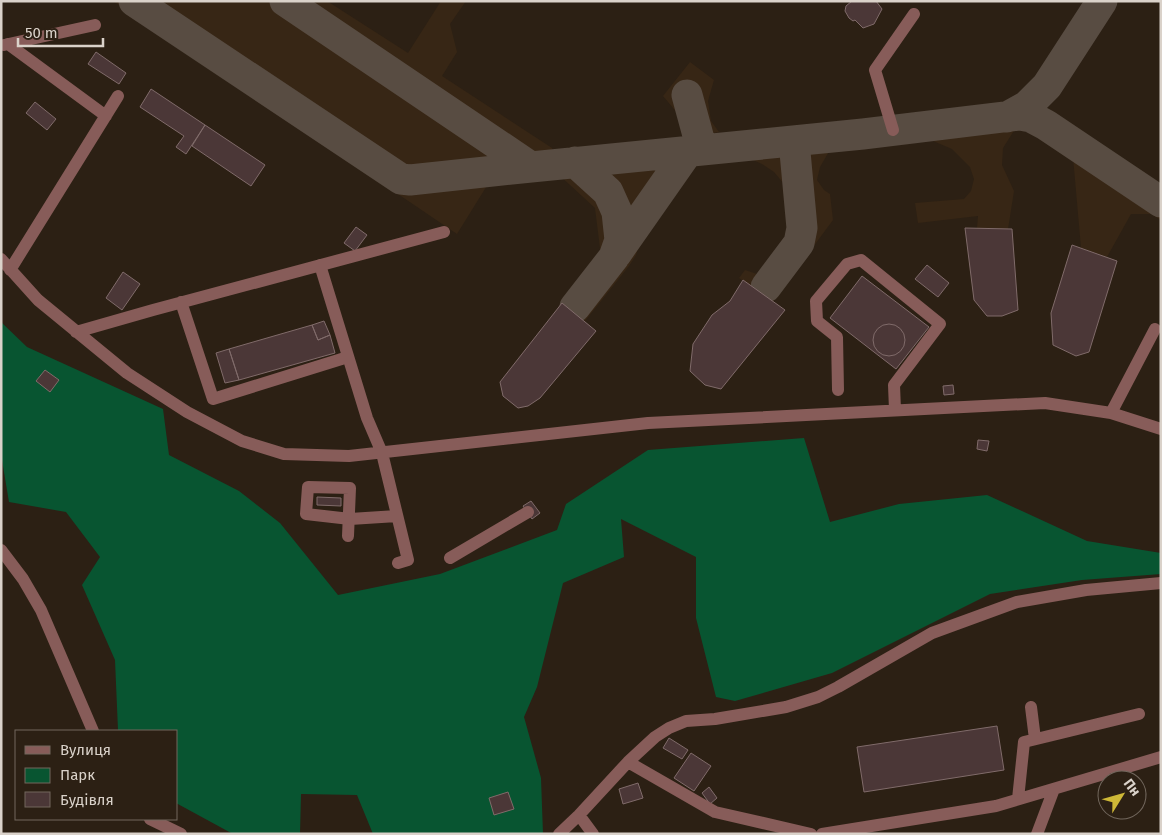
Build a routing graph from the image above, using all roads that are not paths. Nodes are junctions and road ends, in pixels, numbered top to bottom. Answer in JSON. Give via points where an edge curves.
{"nodes":[{"id":1,"x":914,"y":14,"type":"dead end"},
{"id":2,"x":95,"y":25,"type":"dead end"},
{"id":3,"x":4,"y":45,"type":"edge"},
{"id":4,"x":118,"y":96,"type":"dead end"},
{"id":5,"x":106,"y":116,"type":"junction"},
{"id":6,"x":893,"y":130,"type":"dead end"},
{"id":7,"x":444,"y":232,"type":"dead end"},
{"id":8,"x":1,"y":259,"type":"edge"},
{"id":9,"x":320,"y":265,"type":"junction"},
{"id":10,"x":10,"y":270,"type":"junction"},
{"id":11,"x":181,"y":302,"type":"junction"},
{"id":12,"x":1155,"y":329,"type":"dead end"},
{"id":13,"x":76,"y":332,"type":"junction"},
{"id":14,"x":348,"y":357,"type":"junction"},
{"id":15,"x":838,"y":390,"type":"dead end"},
{"id":16,"x":213,"y":399,"type":"junction"},
{"id":17,"x":895,"y":410,"type":"junction"},
{"id":18,"x":1111,"y":413,"type":"junction"},
{"id":19,"x":203,"y":420,"type":"junction"},
{"id":20,"x":1161,"y":429,"type":"edge"},
{"id":21,"x":382,"y":453,"type":"junction"},
{"id":22,"x":528,"y":512,"type":"dead end"},
{"id":23,"x":397,"y":516,"type":"junction"},
{"id":24,"x":348,"y":536,"type":"dead end"},
{"id":25,"x":1,"y":550,"type":"edge"},
{"id":26,"x":450,"y":558,"type":"dead end"},
{"id":27,"x":398,"y":563,"type":"dead end"},
{"id":28,"x":1161,"y":583,"type":"edge"},
{"id":29,"x":1031,"y":707,"type":"dead end"},
{"id":30,"x":1139,"y":714,"type":"dead end"},
{"id":31,"x":93,"y":730,"type":"edge"},
{"id":32,"x":1035,"y":739,"type":"junction"},
{"id":33,"x":1161,"y":757,"type":"edge"},
{"id":34,"x":628,"y":762,"type":"junction"},
{"id":35,"x":1054,"y":789,"type":"junction"},
{"id":36,"x":1018,"y":799,"type":"junction"},
{"id":37,"x":579,"y":815,"type":"junction"},
{"id":38,"x":152,"y":820,"type":"edge"},
{"id":39,"x":181,"y":834,"type":"edge"},
{"id":40,"x":559,"y":834,"type":"edge"},
{"id":41,"x":592,"y":834,"type":"edge"},
{"id":42,"x":812,"y":834,"type":"edge"},
{"id":43,"x":822,"y":834,"type":"edge"},
{"id":44,"x":1037,"y":834,"type":"edge"}],
"edges":[{"from":1,"to":6,"type":"lane","via":[[875,70]]},
{"from":2,"to":3,"type":"lane"},
{"from":3,"to":5,"type":"lane"},
{"from":4,"to":5,"type":"lane"},
{"from":5,"to":10,"type":"lane"},
{"from":7,"to":9,"type":"lane"},
{"from":8,"to":10,"type":"lane"},
{"from":9,"to":11,"type":"lane"},
{"from":9,"to":14,"type":"lane"},
{"from":10,"to":13,"type":"lane","via":[[38,300]]},
{"from":11,"to":13,"type":"lane"},
{"from":11,"to":16,"type":"lane"},
{"from":12,"to":18,"type":"lane"},
{"from":13,"to":19,"type":"lane","via":[[127,373]]},
{"from":14,"to":16,"type":"lane"},
{"from":14,"to":21,"type":"lane"},
{"from":15,"to":17,"type":"lane","via":[[837,337],[817,321],[816,301],[847,264],[861,260],[940,324],[894,385]]},
{"from":16,"to":19,"type":"lane"},
{"from":17,"to":18,"type":"lane","via":[[1045,403]]},
{"from":17,"to":21,"type":"lane","via":[[648,423]]},
{"from":18,"to":20,"type":"lane"},
{"from":19,"to":21,"type":"lane","via":[[242,440],[284,454],[349,456]]},
{"from":21,"to":23,"type":"lane"},
{"from":22,"to":26,"type":"lane"},
{"from":23,"to":24,"type":"lane","via":[[350,519]]},
{"from":23,"to":27,"type":"lane","via":[[408,560]]},
{"from":25,"to":31,"type":"lane","via":[[42,610]]},
{"from":28,"to":34,"type":"lane","via":[[1086,590],[1017,602],[932,633],[818,696],[786,707],[686,721],[655,737]]},
{"from":29,"to":32,"type":"lane"},
{"from":30,"to":32,"type":"lane"},
{"from":32,"to":36,"type":"lane","via":[[1024,742]]},
{"from":33,"to":35,"type":"lane"},
{"from":34,"to":37,"type":"lane"},
{"from":34,"to":42,"type":"lane","via":[[715,812]]},
{"from":35,"to":36,"type":"lane"},
{"from":35,"to":44,"type":"lane"},
{"from":36,"to":43,"type":"lane","via":[[996,806]]},
{"from":37,"to":40,"type":"lane"},
{"from":37,"to":41,"type":"lane"},
{"from":38,"to":39,"type":"lane"}]}
